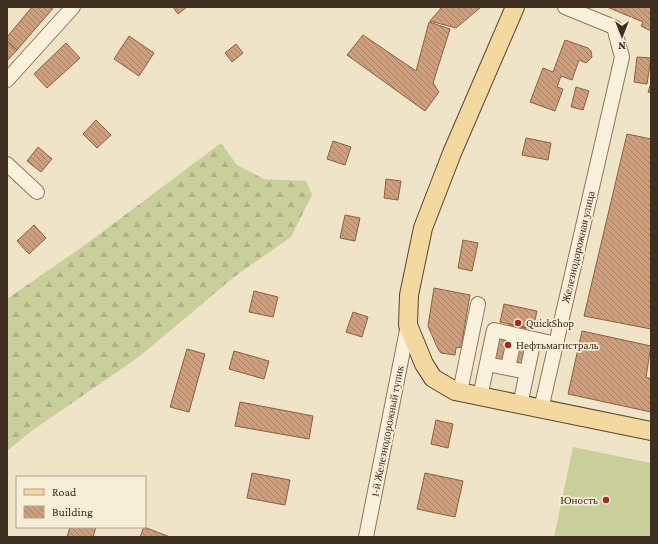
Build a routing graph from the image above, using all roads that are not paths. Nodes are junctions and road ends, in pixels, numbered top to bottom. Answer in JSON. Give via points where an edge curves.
{"nodes":[{"id":1,"x":73,"y":7,"type":"edge"},
{"id":2,"x":514,"y":7,"type":"edge"},
{"id":3,"x":565,"y":7,"type":"edge"},
{"id":4,"x":7,"y":80,"type":"edge"},
{"id":5,"x":7,"y":164,"type":"edge"},
{"id":6,"x":37,"y":192,"type":"dead end"},
{"id":7,"x":478,"y":304,"type":"dead end"},
{"id":8,"x":408,"y":326,"type":"junction"},
{"id":9,"x":515,"y":335,"type":"junction"},
{"id":10,"x":534,"y":339,"type":"junction"},
{"id":11,"x":556,"y":344,"type":"junction"},
{"id":12,"x":487,"y":364,"type":"junction"},
{"id":13,"x":508,"y":368,"type":"junction"},
{"id":14,"x":527,"y":372,"type":"junction"},
{"id":15,"x":460,"y":392,"type":"junction"},
{"id":16,"x":480,"y":397,"type":"junction"},
{"id":17,"x":520,"y":405,"type":"junction"},
{"id":18,"x":541,"y":409,"type":"junction"},
{"id":19,"x":651,"y":431,"type":"edge"},
{"id":20,"x":366,"y":537,"type":"edge"}],
"edges":[{"from":1,"to":4,"type":"street"},
{"from":2,"to":8,"type":"main road","via":[[423,228],[409,295]]},
{"from":3,"to":11,"type":"street","name":"Железнодорожная улица","via":[[614,27],[622,57]]},
{"from":5,"to":6,"type":"street"},
{"from":7,"to":15,"type":"street"},
{"from":8,"to":15,"type":"main road","via":[[417,350],[433,378]]},
{"from":8,"to":20,"type":"street","name":"1-й Железнодорожный тупик"},
{"from":9,"to":10,"type":"street"},
{"from":9,"to":12,"type":"street","via":[[494,330]]},
{"from":9,"to":13,"type":"street"},
{"from":10,"to":11,"type":"street"},
{"from":10,"to":14,"type":"street"},
{"from":11,"to":18,"type":"street","name":"Железнодорожная улица"},
{"from":12,"to":13,"type":"street"},
{"from":12,"to":16,"type":"street"},
{"from":13,"to":14,"type":"street"},
{"from":14,"to":17,"type":"street"},
{"from":15,"to":16,"type":"main road"},
{"from":16,"to":17,"type":"main road"},
{"from":17,"to":18,"type":"main road"},
{"from":18,"to":19,"type":"main road"}]}
